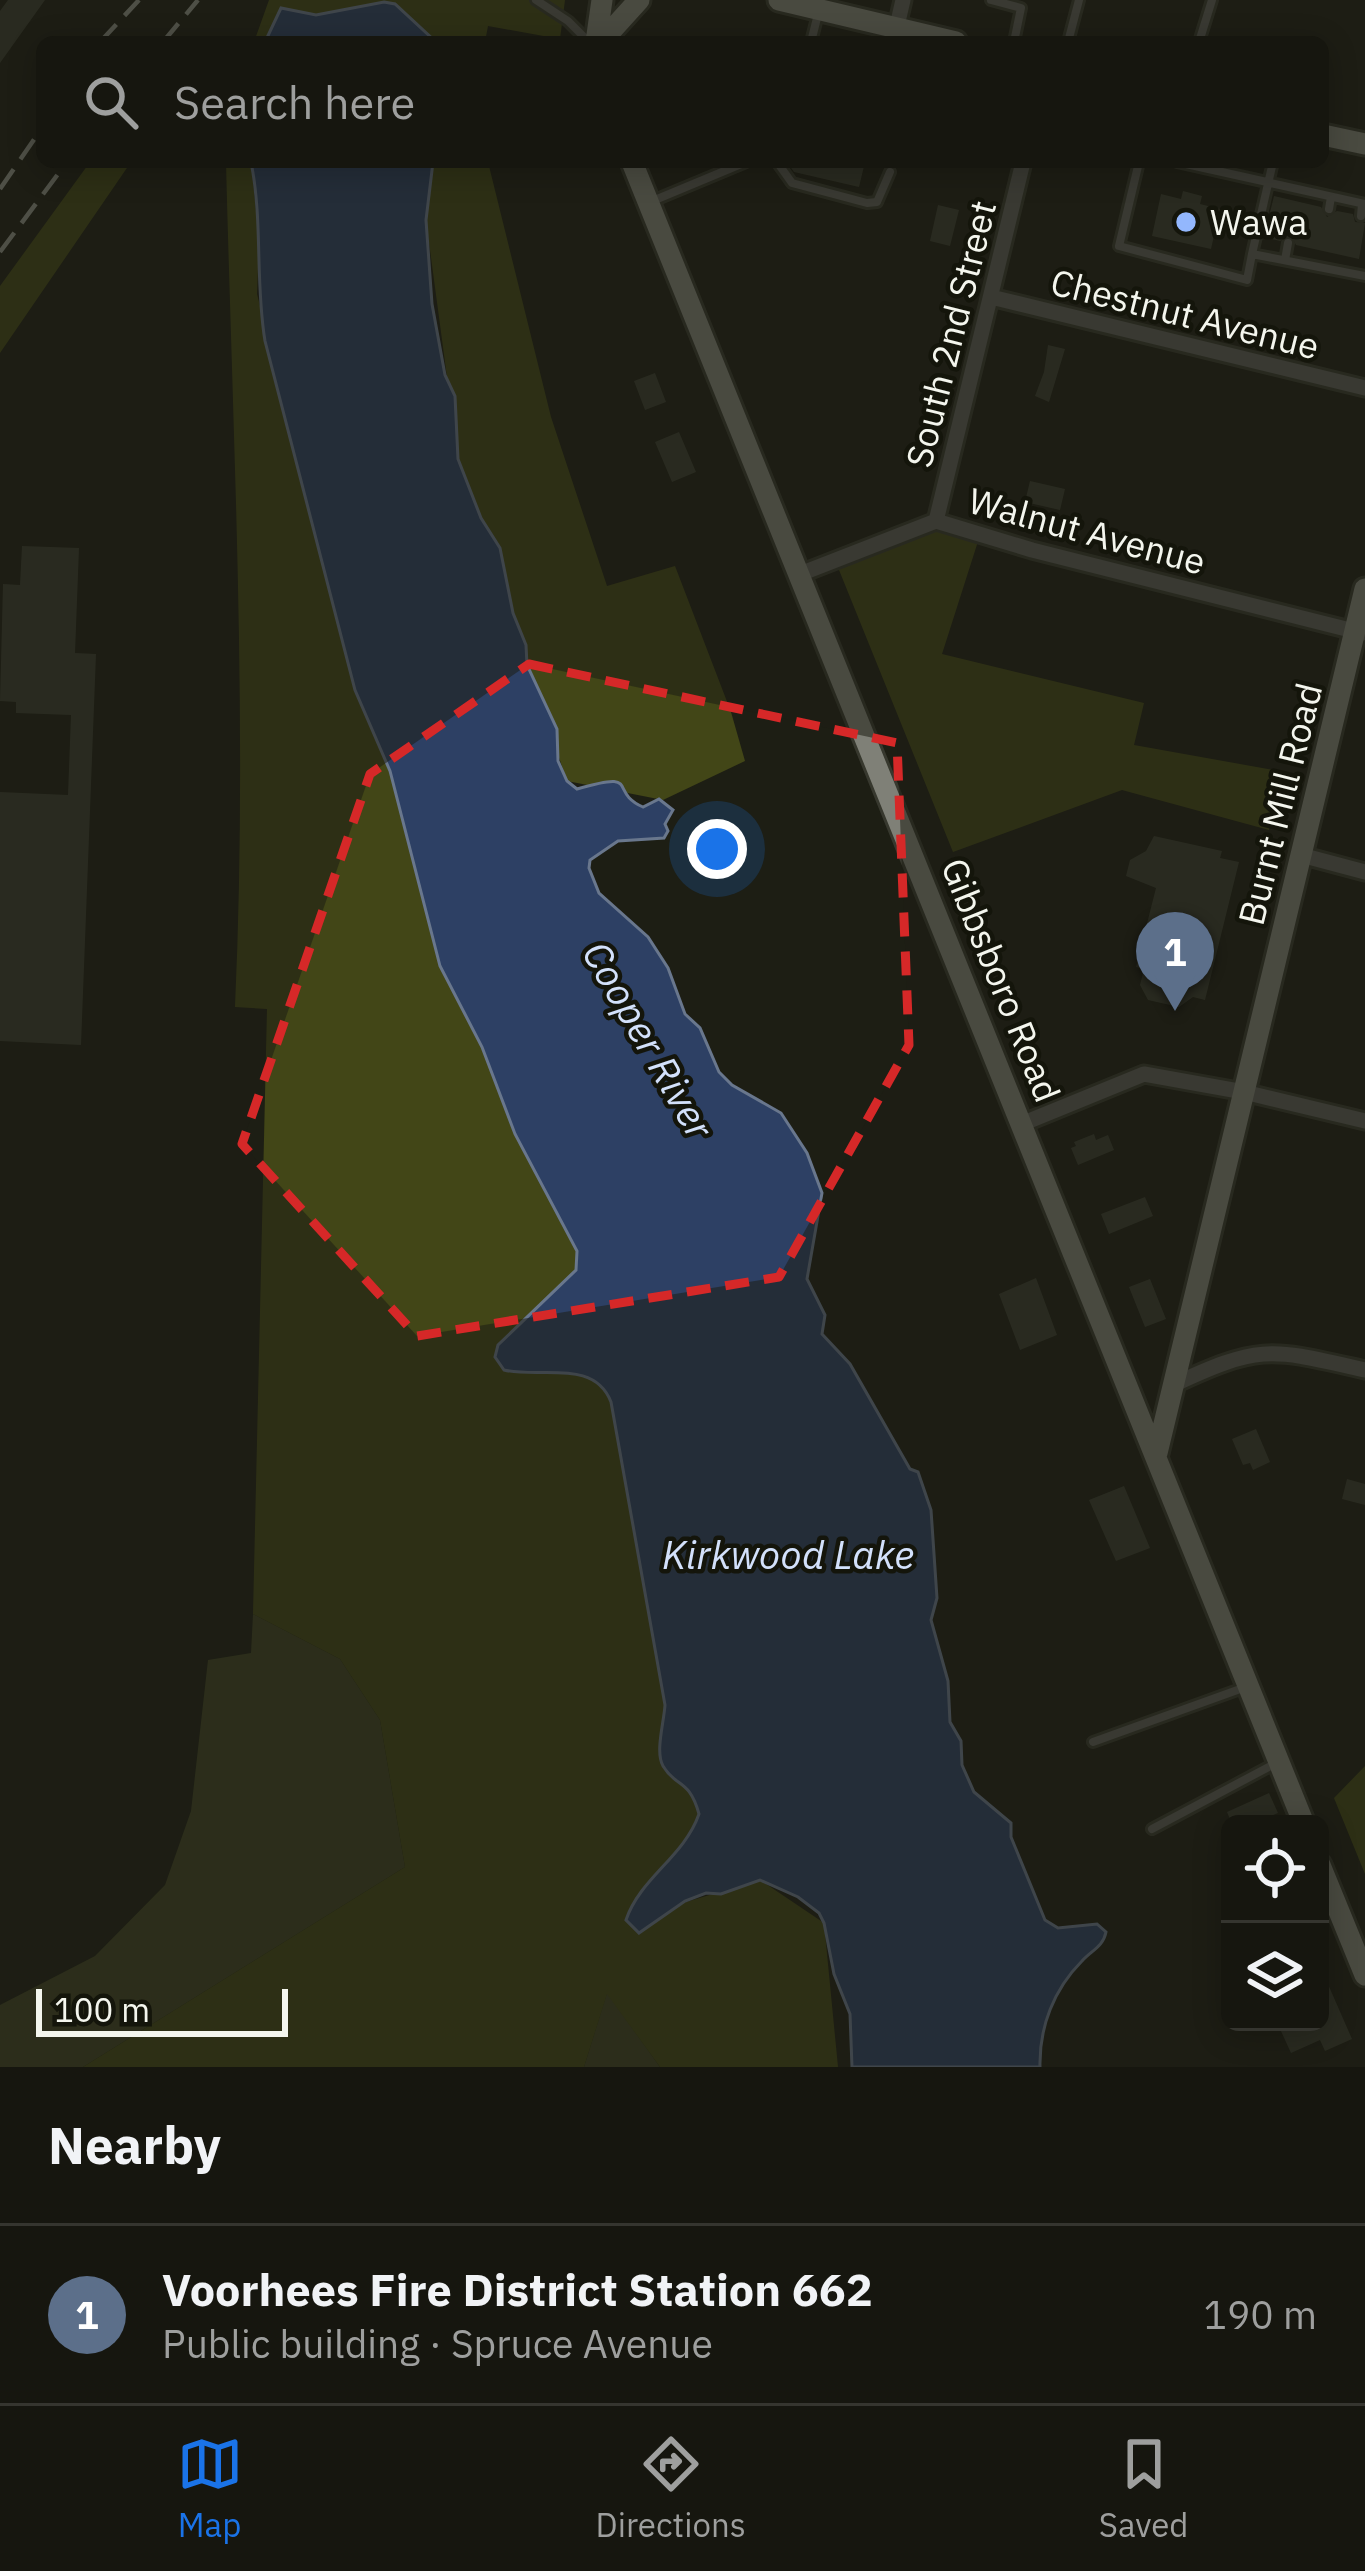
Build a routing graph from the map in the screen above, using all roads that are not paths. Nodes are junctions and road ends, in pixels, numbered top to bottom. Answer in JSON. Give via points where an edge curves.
{"nodes":[{"id":1,"x":536,"y":0,"type":"edge"},
{"id":2,"x":602,"y":0,"type":"edge"},
{"id":3,"x":640,"y":0,"type":"edge"},
{"id":4,"x":779,"y":0,"type":"edge"},
{"id":5,"x":903,"y":0,"type":"edge"},
{"id":6,"x":991,"y":0,"type":"edge"},
{"id":7,"x":1079,"y":0,"type":"edge"},
{"id":8,"x":1212,"y":0,"type":"edge"},
{"id":9,"x":819,"y":8,"type":"junction"},
{"id":10,"x":897,"y":26,"type":"junction"},
{"id":11,"x":587,"y":36,"type":"edge"},
{"id":12,"x":596,"y":36,"type":"edge"},
{"id":13,"x":601,"y":36,"type":"edge"},
{"id":14,"x":812,"y":36,"type":"edge"},
{"id":15,"x":934,"y":36,"type":"edge"},
{"id":16,"x":1015,"y":36,"type":"edge"},
{"id":17,"x":1070,"y":36,"type":"edge"},
{"id":18,"x":1201,"y":36,"type":"edge"},
{"id":19,"x":1329,"y":136,"type":"edge"},
{"id":20,"x":1365,"y":144,"type":"edge"},
{"id":21,"x":635,"y":168,"type":"edge"},
{"id":22,"x":731,"y":168,"type":"edge"},
{"id":23,"x":781,"y":168,"type":"edge"},
{"id":24,"x":1022,"y":168,"type":"edge"},
{"id":25,"x":1138,"y":168,"type":"edge"},
{"id":26,"x":1202,"y":168,"type":"edge"},
{"id":27,"x":1272,"y":168,"type":"edge"},
{"id":28,"x":890,"y":172,"type":"dead end"},
{"id":29,"x":1268,"y":184,"type":"junction"},
{"id":30,"x":1298,"y":190,"type":"junction"},
{"id":31,"x":1331,"y":196,"type":"junction"},
{"id":32,"x":1296,"y":201,"type":"dead end"},
{"id":33,"x":649,"y":202,"type":"junction"},
{"id":34,"x":1363,"y":204,"type":"edge"},
{"id":35,"x":1329,"y":209,"type":"dead end"},
{"id":36,"x":1361,"y":216,"type":"dead end"},
{"id":37,"x":1288,"y":243,"type":"dead end"},
{"id":38,"x":1320,"y":250,"type":"dead end"},
{"id":39,"x":1252,"y":254,"type":"junction"},
{"id":40,"x":1351,"y":257,"type":"dead end"},
{"id":41,"x":1285,"y":260,"type":"junction"},
{"id":42,"x":1318,"y":266,"type":"junction"},
{"id":43,"x":1349,"y":273,"type":"junction"},
{"id":44,"x":1365,"y":276,"type":"edge"},
{"id":45,"x":991,"y":298,"type":"junction"},
{"id":46,"x":1365,"y":388,"type":"edge"},
{"id":47,"x":936,"y":521,"type":"junction"},
{"id":48,"x":800,"y":574,"type":"junction"},
{"id":49,"x":1365,"y":589,"type":"edge"},
{"id":50,"x":1360,"y":632,"type":"edge"},
{"id":51,"x":1300,"y":855,"type":"junction"},
{"id":52,"x":1365,"y":872,"type":"edge"},
{"id":53,"x":1244,"y":1092,"type":"junction"},
{"id":54,"x":1365,"y":1121,"type":"edge"},
{"id":55,"x":1024,"y":1123,"type":"junction"},
{"id":56,"x":1365,"y":1370,"type":"edge"},
{"id":57,"x":1173,"y":1385,"type":"junction"},
{"id":58,"x":1157,"y":1454,"type":"junction"},
{"id":59,"x":1250,"y":1685,"type":"junction"},
{"id":60,"x":1093,"y":1742,"type":"dead end"},
{"id":61,"x":1280,"y":1761,"type":"junction"},
{"id":62,"x":1301,"y":1815,"type":"edge"},
{"id":63,"x":1152,"y":1829,"type":"dead end"},
{"id":64,"x":1329,"y":1886,"type":"edge"},
{"id":65,"x":1365,"y":1975,"type":"edge"}],
"edges":[{"from":1,"to":11,"type":"lane"},
{"from":2,"to":12,"type":"street"},
{"from":3,"to":13,"type":"street"},
{"from":4,"to":9,"type":"street"},
{"from":5,"to":10,"type":"street"},
{"from":6,"to":16,"type":"lane","via":[[1021,8]]},
{"from":7,"to":17,"type":"lane"},
{"from":8,"to":18,"type":"lane"},
{"from":9,"to":10,"type":"street"},
{"from":9,"to":14,"type":"lane"},
{"from":10,"to":15,"type":"street"},
{"from":19,"to":20,"type":"street"},
{"from":21,"to":33,"type":"street","name":"Gibbsboro Road"},
{"from":22,"to":33,"type":"lane"},
{"from":23,"to":28,"type":"lane","via":[[792,183],[867,203],[877,202]]},
{"from":24,"to":45,"type":"street","name":"South 2nd Street"},
{"from":25,"to":39,"type":"lane","via":[[1119,246],[1247,280]]},
{"from":26,"to":29,"type":"lane"},
{"from":27,"to":29,"type":"lane"},
{"from":29,"to":30,"type":"lane"},
{"from":29,"to":39,"type":"lane"},
{"from":30,"to":31,"type":"lane"},
{"from":30,"to":32,"type":"lane"},
{"from":31,"to":34,"type":"lane"},
{"from":31,"to":35,"type":"lane"},
{"from":33,"to":48,"type":"street","name":"Gibbsboro Road"},
{"from":34,"to":36,"type":"lane"},
{"from":37,"to":41,"type":"lane"},
{"from":38,"to":42,"type":"lane"},
{"from":39,"to":41,"type":"lane"},
{"from":40,"to":43,"type":"lane"},
{"from":41,"to":42,"type":"lane"},
{"from":42,"to":43,"type":"lane"},
{"from":43,"to":44,"type":"lane"},
{"from":45,"to":46,"type":"street","name":"Chestnut Avenue"},
{"from":45,"to":47,"type":"street","name":"South 2nd Street"},
{"from":47,"to":48,"type":"street","name":"Walnut Avenue"},
{"from":47,"to":50,"type":"street","name":"Walnut Avenue"},
{"from":48,"to":55,"type":"street","name":"Gibbsboro Road"},
{"from":49,"to":50,"type":"street","name":"Burnt Mill Road"},
{"from":50,"to":51,"type":"street","name":"Burnt Mill Road"},
{"from":51,"to":52,"type":"street"},
{"from":51,"to":53,"type":"street","name":"Burnt Mill Road"},
{"from":53,"to":54,"type":"street"},
{"from":53,"to":55,"type":"street","via":[[1144,1074]]},
{"from":53,"to":57,"type":"street","name":"Burnt Mill Road"},
{"from":55,"to":58,"type":"street","name":"Gibbsboro Road"},
{"from":56,"to":57,"type":"street","via":[[1265,1351]]},
{"from":57,"to":58,"type":"street","name":"Burnt Mill Road"},
{"from":58,"to":59,"type":"street","name":"Gibbsboro Road"},
{"from":59,"to":60,"type":"lane"},
{"from":59,"to":61,"type":"street","name":"Gibbsboro Road"},
{"from":61,"to":62,"type":"street","name":"Gibbsboro Road"},
{"from":61,"to":63,"type":"lane"},
{"from":64,"to":65,"type":"street"}]}
